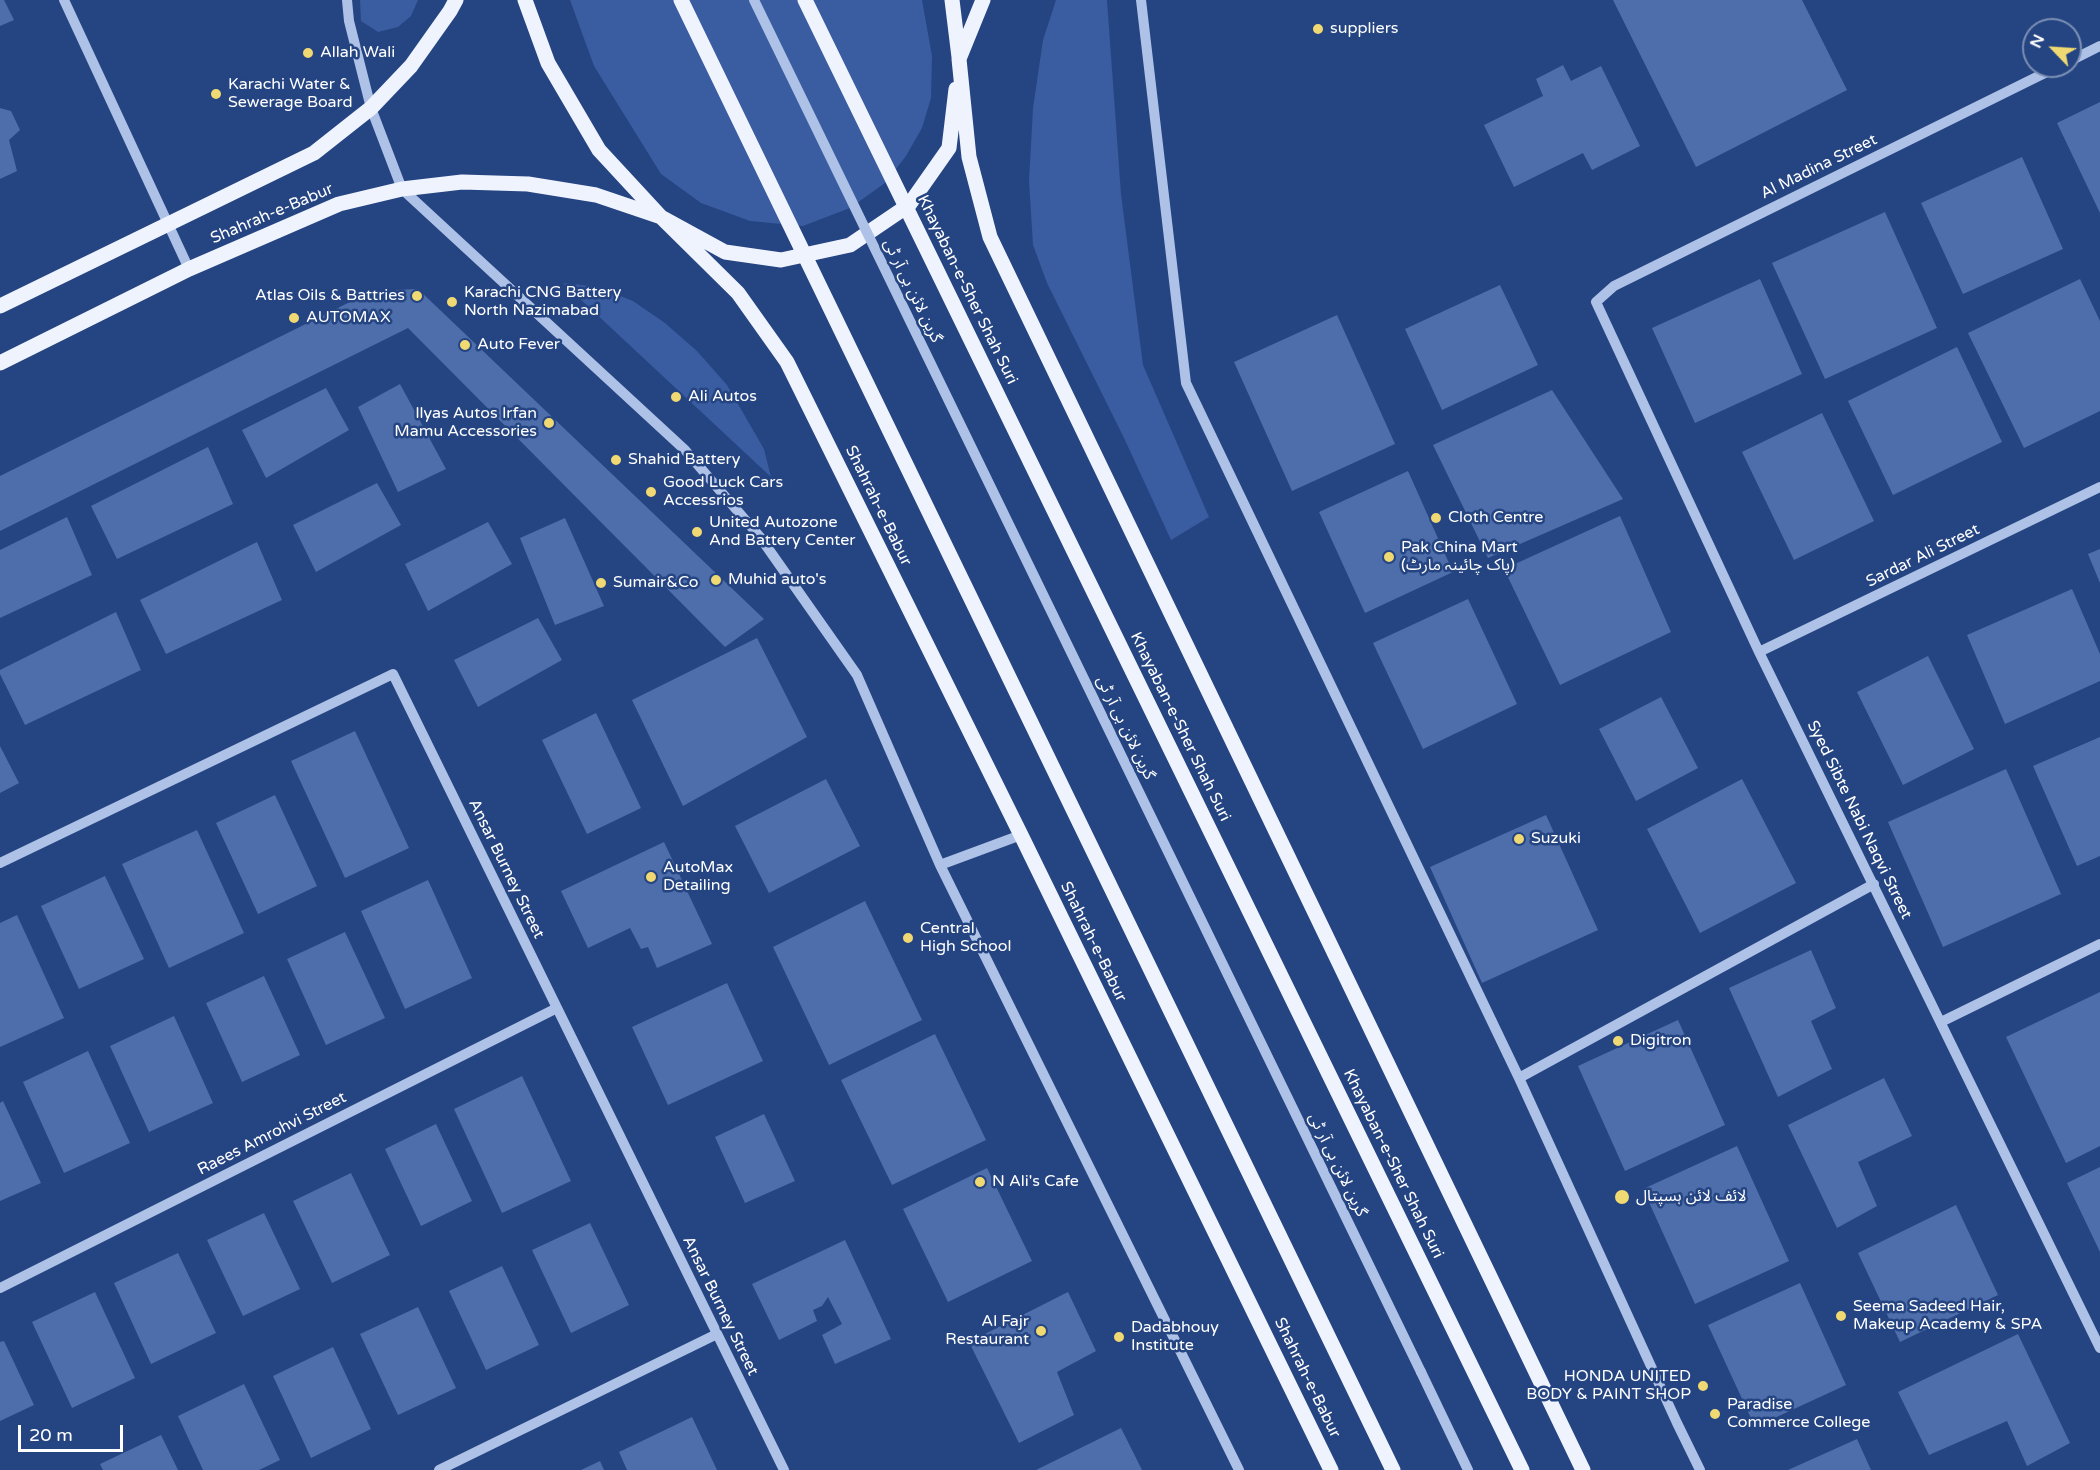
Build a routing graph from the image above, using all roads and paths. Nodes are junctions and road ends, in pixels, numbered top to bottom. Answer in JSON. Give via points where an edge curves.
{"nodes":[{"id":1,"x":64,"y":0,"type":"edge"},
{"id":2,"x":347,"y":0,"type":"edge"},
{"id":3,"x":456,"y":0,"type":"edge"},
{"id":4,"x":525,"y":0,"type":"edge"},
{"id":5,"x":681,"y":0,"type":"edge"},
{"id":6,"x":753,"y":0,"type":"edge"},
{"id":7,"x":805,"y":0,"type":"edge"},
{"id":8,"x":952,"y":0,"type":"edge"},
{"id":9,"x":983,"y":0,"type":"edge"},
{"id":10,"x":1141,"y":0,"type":"edge"},
{"id":11,"x":2100,"y":46,"type":"edge"},
{"id":12,"x":2082,"y":55,"type":"edge"},
{"id":13,"x":960,"y":60,"type":"junction"},
{"id":14,"x":2035,"y":78,"type":"edge"},
{"id":15,"x":372,"y":108,"type":"junction"},
{"id":16,"x":402,"y":189,"type":"junction"},
{"id":17,"x":661,"y":217,"type":"junction"},
{"id":18,"x":167,"y":225,"type":"junction"},
{"id":19,"x":189,"y":269,"type":"junction"},
{"id":20,"x":1596,"y":302,"type":"joint"},
{"id":21,"x":0,"y":306,"type":"edge"},
{"id":22,"x":0,"y":363,"type":"edge"},
{"id":23,"x":2100,"y":487,"type":"edge"},
{"id":24,"x":1759,"y":652,"type":"junction"},
{"id":25,"x":1022,"y":835,"type":"junction"},
{"id":26,"x":0,"y":863,"type":"edge"},
{"id":27,"x":940,"y":865,"type":"junction"},
{"id":28,"x":1874,"y":884,"type":"junction"},
{"id":29,"x":2100,"y":944,"type":"edge"},
{"id":30,"x":556,"y":1008,"type":"junction"},
{"id":31,"x":1941,"y":1022,"type":"junction"},
{"id":32,"x":1519,"y":1078,"type":"junction"},
{"id":33,"x":0,"y":1288,"type":"edge"},
{"id":34,"x":717,"y":1334,"type":"junction"},
{"id":35,"x":2100,"y":1348,"type":"edge"},
{"id":36,"x":439,"y":1470,"type":"edge"},
{"id":37,"x":784,"y":1470,"type":"edge"},
{"id":38,"x":1239,"y":1470,"type":"edge"},
{"id":39,"x":1331,"y":1470,"type":"edge"},
{"id":40,"x":1393,"y":1470,"type":"edge"},
{"id":41,"x":1468,"y":1470,"type":"edge"},
{"id":42,"x":1522,"y":1470,"type":"edge"},
{"id":43,"x":1583,"y":1470,"type":"edge"},
{"id":44,"x":1700,"y":1470,"type":"edge"}],
"edges":[{"from":1,"to":18,"type":"street"},
{"from":2,"to":15,"type":"street"},
{"from":3,"to":15,"type":"main road","name":"Shahrah-e-Babur","via":[[411,66]]},
{"from":4,"to":17,"type":"main road","via":[[548,63],[599,150]]},
{"from":5,"to":40,"type":"main road","bridge":true},
{"from":6,"to":41,"type":"street","name":"گرین لائن بی آر ٹی","bridge":true},
{"from":7,"to":42,"type":"main road","name":"Khayaban-e-Sher Shah Suri","bridge":true},
{"from":8,"to":13,"type":"main road"},
{"from":9,"to":13,"type":"main road"},
{"from":10,"to":32,"type":"street","via":[[1186,383]]},
{"from":11,"to":12,"type":"street"},
{"from":13,"to":17,"type":"main road","via":[[949,148],[909,205],[850,245],[781,260],[725,252]]},
{"from":13,"to":43,"type":"main road","via":[[969,157],[990,237]]},
{"from":14,"to":20,"type":"street","name":"Al Madina Street","via":[[1614,286]]},
{"from":15,"to":16,"type":"street"},
{"from":15,"to":18,"type":"main road","name":"Shahrah-e-Babur","via":[[314,153]]},
{"from":16,"to":17,"type":"main road","name":"Shahrah-e-Babur","via":[[462,182],[528,183],[596,195]]},
{"from":16,"to":19,"type":"main road","name":"Shahrah-e-Babur","via":[[339,204]]},
{"from":16,"to":27,"type":"street","via":[[685,450],[760,537],[857,675]]},
{"from":17,"to":25,"type":"main road","name":"Shahrah-e-Babur","via":[[738,293],[787,362]]},
{"from":18,"to":19,"type":"street"},
{"from":18,"to":21,"type":"main road","name":"Shahrah-e-Babur"},
{"from":19,"to":22,"type":"main road","name":"Shahrah-e-Babur"},
{"from":20,"to":24,"type":"street","name":"Syed Sibte Nabi Naqvi Street"},
{"from":23,"to":24,"type":"street","name":"Sardar Ali Street"},
{"from":24,"to":28,"type":"street","name":"Syed Sibte Nabi Naqvi Street"},
{"from":25,"to":27,"type":"street"},
{"from":25,"to":39,"type":"main road","name":"Shahrah-e-Babur"},
{"from":26,"to":30,"type":"street","name":"Ansar Burney Street","via":[[393,674]]},
{"from":27,"to":38,"type":"street"},
{"from":28,"to":31,"type":"street","name":"Syed Sibte Nabi Naqvi Street"},
{"from":28,"to":32,"type":"street"},
{"from":29,"to":31,"type":"street"},
{"from":30,"to":33,"type":"street","name":"Raees Amrohvi Street"},
{"from":30,"to":34,"type":"street","name":"Ansar Burney Street"},
{"from":31,"to":35,"type":"street","name":"Syed Sibte Nabi Naqvi Street"},
{"from":32,"to":44,"type":"street"},
{"from":34,"to":36,"type":"street"},
{"from":34,"to":37,"type":"street","name":"Ansar Burney Street"}]}
